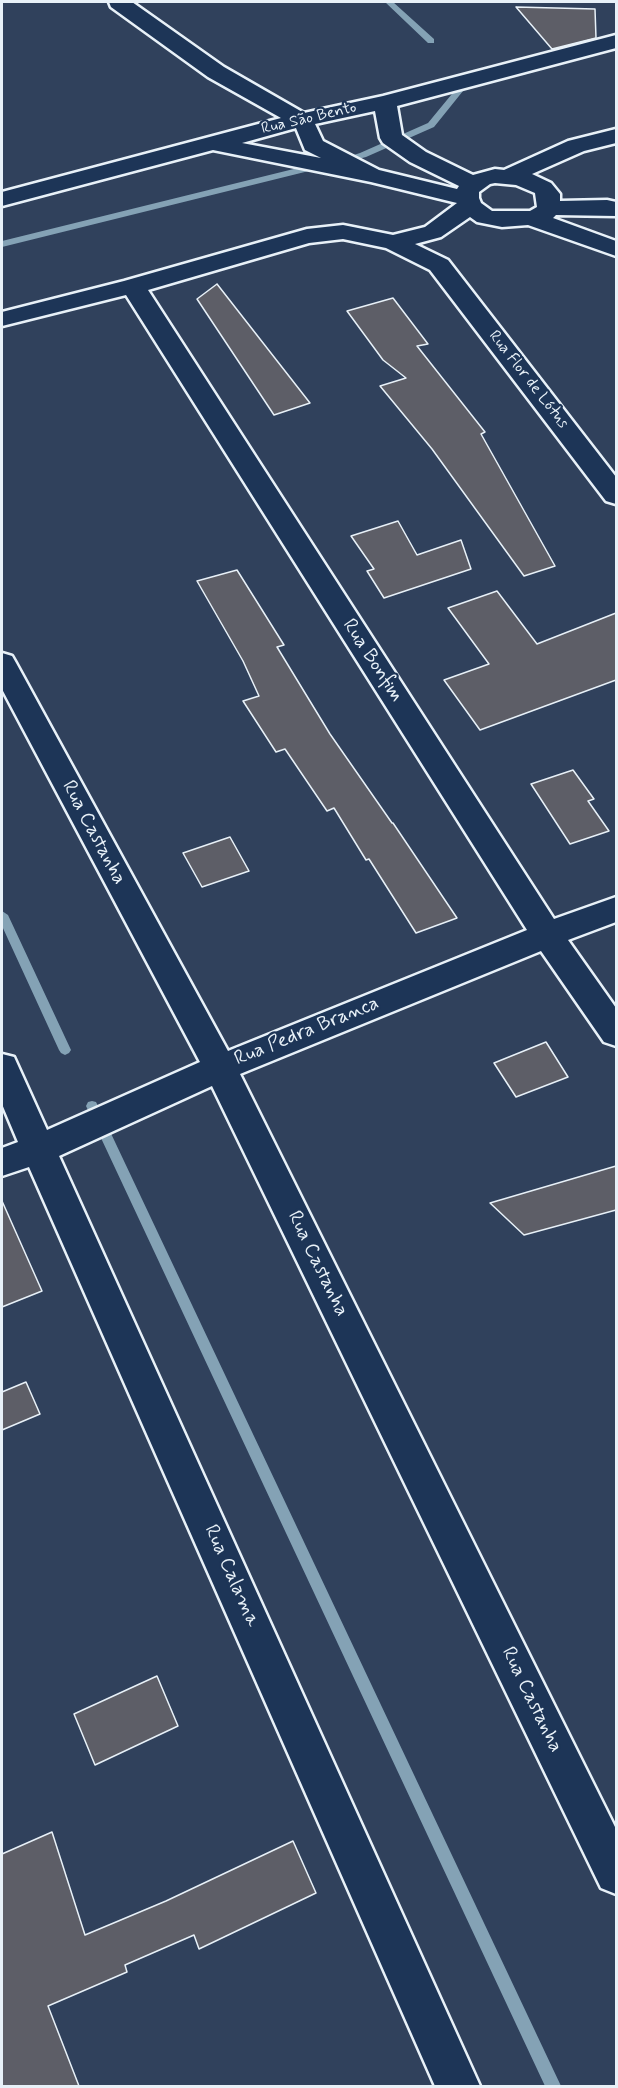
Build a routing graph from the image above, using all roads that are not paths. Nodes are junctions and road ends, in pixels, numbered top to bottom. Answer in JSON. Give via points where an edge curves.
{"nodes":[{"id":1,"x":119,"y":2,"type":"edge"},
{"id":2,"x":616,"y":41,"type":"edge"},
{"id":3,"x":385,"y":102,"type":"junction"},
{"id":4,"x":301,"y":120,"type":"junction"},
{"id":5,"x":616,"y":136,"type":"edge"},
{"id":6,"x":212,"y":144,"type":"junction"},
{"id":7,"x":576,"y":146,"type":"junction"},
{"id":8,"x":371,"y":175,"type":"junction"},
{"id":9,"x":509,"y":176,"type":"junction"},
{"id":10,"x":2,"y":199,"type":"edge"},
{"id":11,"x":474,"y":201,"type":"junction"},
{"id":12,"x":542,"y":207,"type":"junction"},
{"id":13,"x":616,"y":209,"type":"edge"},
{"id":14,"x":393,"y":242,"type":"junction"},
{"id":15,"x":616,"y":249,"type":"edge"},
{"id":16,"x":439,"y":265,"type":"junction"},
{"id":17,"x":133,"y":286,"type":"junction"},
{"id":18,"x":2,"y":319,"type":"edge"},
{"id":19,"x":616,"y":495,"type":"edge"},
{"id":20,"x":2,"y":663,"type":"edge"},
{"id":21,"x":616,"y":909,"type":"edge"},
{"id":22,"x":547,"y":935,"type":"junction"},
{"id":23,"x":616,"y":1033,"type":"edge"},
{"id":24,"x":2,"y":1067,"type":"edge"},
{"id":25,"x":220,"y":1068,"type":"junction"},
{"id":26,"x":40,"y":1149,"type":"junction"},
{"id":27,"x":2,"y":1162,"type":"edge"},
{"id":28,"x":616,"y":1873,"type":"edge"},
{"id":29,"x":458,"y":2086,"type":"edge"}],
"edges":[{"from":1,"to":4,"type":"street","via":[[216,72]]},
{"from":2,"to":3,"type":"street","name":"Rua São Bento"},
{"from":3,"to":4,"type":"street","name":"Rua São Bento"},
{"from":3,"to":11,"type":"street","via":[[391,138]]},
{"from":4,"to":6,"type":"street","name":"Rua São Bento"},
{"from":4,"to":8,"type":"street","via":[[313,145]]},
{"from":5,"to":7,"type":"street"},
{"from":6,"to":8,"type":"street"},
{"from":6,"to":10,"type":"street","name":"Rua São Bento"},
{"from":7,"to":9,"type":"street"},
{"from":7,"to":12,"type":"street","via":[[550,174]]},
{"from":8,"to":11,"type":"street"},
{"from":9,"to":11,"type":"street","via":[[495,176]]},
{"from":9,"to":12,"type":"street","via":[[543,188]]},
{"from":11,"to":12,"type":"street","via":[[502,220]]},
{"from":11,"to":14,"type":"street","via":[[433,232]]},
{"from":11,"to":16,"type":"street","via":[[444,242]]},
{"from":12,"to":13,"type":"street"},
{"from":12,"to":15,"type":"street"},
{"from":14,"to":16,"type":"street"},
{"from":14,"to":17,"type":"street","via":[[343,232],[307,236]]},
{"from":16,"to":19,"type":"street","name":"Rua Flor de Lótus"},
{"from":17,"to":18,"type":"street"},
{"from":17,"to":22,"type":"street","name":"Rua Bonfim"},
{"from":20,"to":25,"type":"street","name":"Rua Castanha"},
{"from":21,"to":22,"type":"street","name":"Rua Pedra Branca"},
{"from":22,"to":23,"type":"street","name":"Rua Bonfim"},
{"from":22,"to":25,"type":"street","name":"Rua Pedra Branca"},
{"from":24,"to":26,"type":"street","name":"Rua Calama"},
{"from":25,"to":26,"type":"street","name":"Rua Pedra Branca"},
{"from":25,"to":28,"type":"street","name":"Rua Castanha"},
{"from":26,"to":27,"type":"street","name":"Rua Pedra Branca"},
{"from":26,"to":29,"type":"street","name":"Rua Calama"}]}
